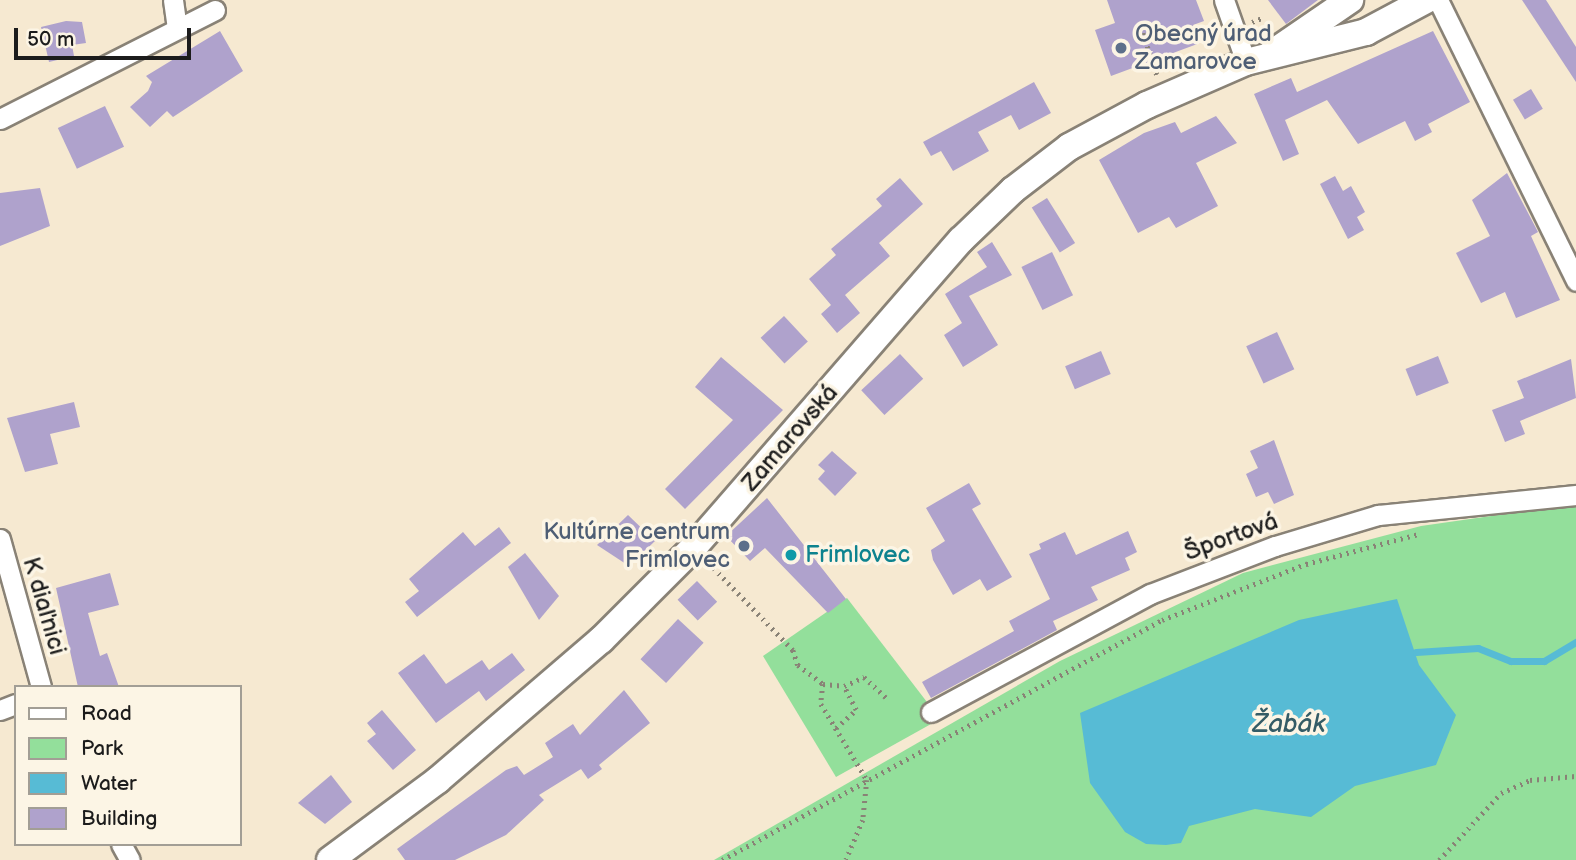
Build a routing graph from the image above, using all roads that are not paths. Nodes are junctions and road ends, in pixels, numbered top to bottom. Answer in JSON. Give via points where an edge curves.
{"nodes":[{"id":1,"x":173,"y":0,"type":"edge"},
{"id":2,"x":1224,"y":0,"type":"edge"},
{"id":3,"x":1350,"y":0,"type":"edge"},
{"id":4,"x":1426,"y":0,"type":"edge"},
{"id":5,"x":1438,"y":0,"type":"edge"},
{"id":6,"x":215,"y":10,"type":"dead end"},
{"id":7,"x":177,"y":29,"type":"junction"},
{"id":8,"x":1258,"y":58,"type":"junction"},
{"id":9,"x":0,"y":118,"type":"edge"},
{"id":10,"x":1576,"y":281,"type":"edge"},
{"id":11,"x":1576,"y":495,"type":"edge"},
{"id":12,"x":0,"y":539,"type":"edge"},
{"id":13,"x":40,"y":685,"type":"edge"},
{"id":14,"x":931,"y":712,"type":"dead end"},
{"id":15,"x":330,"y":860,"type":"edge"}],
"edges":[{"from":1,"to":7,"type":"street"},
{"from":2,"to":8,"type":"street"},
{"from":3,"to":8,"type":"main road","name":"Zamarovská"},
{"from":4,"to":8,"type":"main road","name":"Zamarovská","via":[[1366,32],[1309,51]]},
{"from":5,"to":10,"type":"street"},
{"from":6,"to":7,"type":"street"},
{"from":7,"to":9,"type":"street"},
{"from":8,"to":15,"type":"main road","name":"Zamarovská","via":[[1069,147],[1013,190],[961,240],[693,548],[601,640],[438,780]]},
{"from":11,"to":14,"type":"street","name":"Športová","via":[[1378,515],[1275,546],[1150,594]]},
{"from":12,"to":13,"type":"street","name":"K diaľnici"}]}
